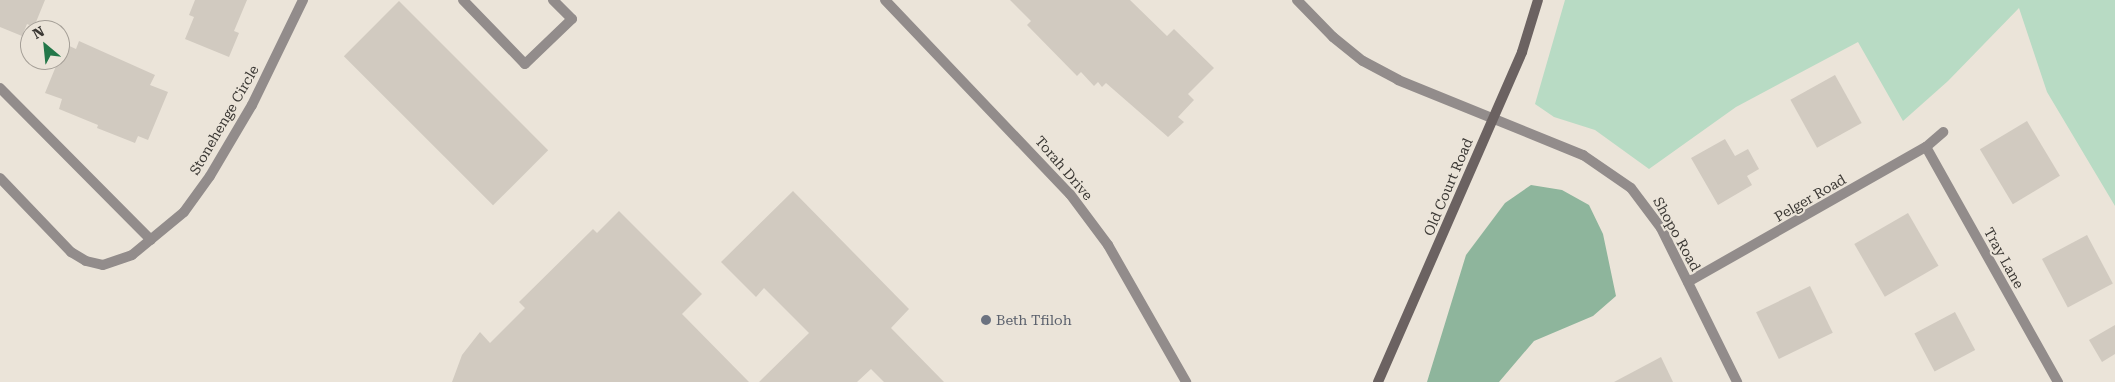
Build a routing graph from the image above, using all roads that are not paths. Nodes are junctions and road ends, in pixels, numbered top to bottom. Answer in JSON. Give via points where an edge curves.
{"nodes":[{"id":1,"x":303,"y":0,"type":"edge"},
{"id":2,"x":463,"y":0,"type":"edge"},
{"id":3,"x":553,"y":0,"type":"edge"},
{"id":4,"x":885,"y":0,"type":"edge"},
{"id":5,"x":1297,"y":0,"type":"edge"},
{"id":6,"x":1538,"y":0,"type":"edge"},
{"id":7,"x":0,"y":88,"type":"edge"},
{"id":8,"x":1494,"y":117,"type":"junction"},
{"id":9,"x":1943,"y":132,"type":"dead end"},
{"id":10,"x":1926,"y":147,"type":"junction"},
{"id":11,"x":0,"y":178,"type":"edge"},
{"id":12,"x":151,"y":240,"type":"junction"},
{"id":13,"x":1688,"y":282,"type":"junction"},
{"id":14,"x":1186,"y":382,"type":"edge"},
{"id":15,"x":1378,"y":382,"type":"edge"},
{"id":16,"x":1737,"y":382,"type":"edge"},
{"id":17,"x":2058,"y":382,"type":"edge"}],
"edges":[{"from":1,"to":12,"type":"street","name":"Stonehenge Circle","via":[[252,105],[210,176],[184,212]]},
{"from":2,"to":3,"type":"street","via":[[525,64],[572,19]]},
{"from":4,"to":14,"type":"street","name":"Torah Drive","via":[[1076,200],[1108,245]]},
{"from":5,"to":8,"type":"street","name":"Shopo Road","via":[[1333,37],[1363,61],[1398,80]]},
{"from":6,"to":8,"type":"main road","name":"Old Court Road","via":[[1522,52]]},
{"from":7,"to":12,"type":"street"},
{"from":8,"to":13,"type":"street","name":"Shopo Road","via":[[1583,155],[1631,188],[1649,208]]},
{"from":8,"to":15,"type":"main road","name":"Old Court Road"},
{"from":9,"to":10,"type":"street","name":"Pelger Road"},
{"from":10,"to":13,"type":"street","name":"Pelger Road"},
{"from":10,"to":17,"type":"street","name":"Tray Lane"},
{"from":11,"to":12,"type":"street","name":"Stonehenge Circle","via":[[71,252],[86,261],[103,265],[117,263]]},
{"from":13,"to":16,"type":"street","name":"Shopo Road"}]}
